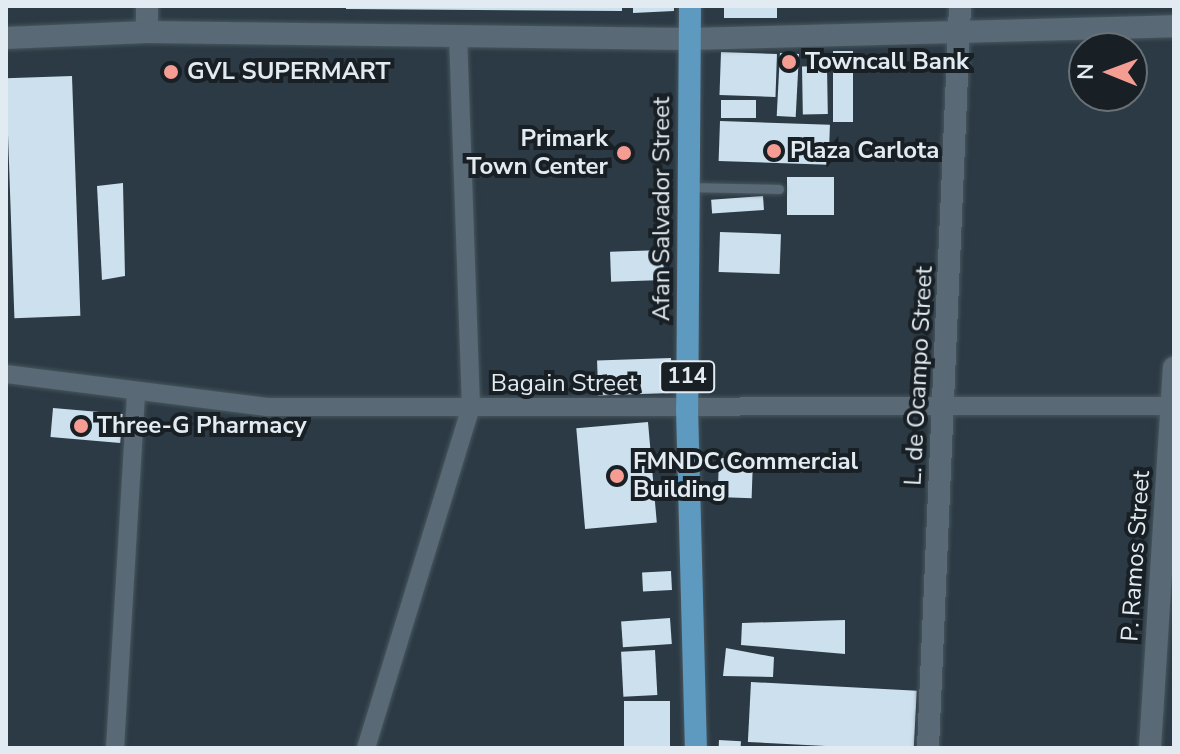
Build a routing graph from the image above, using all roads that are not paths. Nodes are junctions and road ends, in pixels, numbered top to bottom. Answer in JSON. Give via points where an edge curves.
{"nodes":[{"id":1,"x":147,"y":6,"type":"edge"},
{"id":2,"x":690,"y":6,"type":"edge"},
{"id":3,"x":960,"y":6,"type":"edge"},
{"id":4,"x":1174,"y":26,"type":"edge"},
{"id":5,"x":147,"y":32,"type":"junction"},
{"id":6,"x":458,"y":36,"type":"junction"},
{"id":7,"x":960,"y":36,"type":"junction"},
{"id":8,"x":6,"y":38,"type":"edge"},
{"id":9,"x":690,"y":39,"type":"junction"},
{"id":10,"x":688,"y":187,"type":"junction"},
{"id":11,"x":779,"y":189,"type":"dead end"},
{"id":12,"x":1174,"y":368,"type":"edge"},
{"id":13,"x":6,"y":374,"type":"edge"},
{"id":14,"x":136,"y":394,"type":"junction"},
{"id":15,"x":944,"y":405,"type":"junction"},
{"id":16,"x":1171,"y":406,"type":"junction"},
{"id":17,"x":471,"y":407,"type":"junction"},
{"id":18,"x":687,"y":408,"type":"junction"},
{"id":19,"x":115,"y":748,"type":"edge"},
{"id":20,"x":366,"y":748,"type":"edge"},
{"id":21,"x":696,"y":748,"type":"edge"},
{"id":22,"x":928,"y":748,"type":"edge"},
{"id":23,"x":1150,"y":748,"type":"edge"}],
"edges":[{"from":1,"to":5,"type":"street"},
{"from":2,"to":9,"type":"main road","name":"Afan Salvador Street","number":"114"},
{"from":3,"to":7,"type":"street","name":"L. de Ocampo Street"},
{"from":4,"to":7,"type":"street"},
{"from":5,"to":6,"type":"street"},
{"from":5,"to":8,"type":"street"},
{"from":6,"to":9,"type":"street"},
{"from":6,"to":17,"type":"street"},
{"from":7,"to":9,"type":"street"},
{"from":7,"to":15,"type":"street","name":"L. de Ocampo Street"},
{"from":9,"to":10,"type":"main road","name":"Afan Salvador Street","number":"114"},
{"from":10,"to":11,"type":"lane"},
{"from":10,"to":18,"type":"main road","name":"Afan Salvador Street","number":"114"},
{"from":12,"to":16,"type":"street","name":"P. Ramos Street"},
{"from":13,"to":14,"type":"street","name":"Bagain Street"},
{"from":14,"to":17,"type":"street","name":"Bagain Street","via":[[268,407]]},
{"from":14,"to":19,"type":"street"},
{"from":15,"to":16,"type":"street","name":"Bagain Street"},
{"from":15,"to":18,"type":"street","name":"Bagain Street"},
{"from":15,"to":22,"type":"street","name":"L. de Ocampo Street"},
{"from":16,"to":23,"type":"street","name":"P. Ramos Street"},
{"from":17,"to":18,"type":"street","name":"Bagain Street"},
{"from":17,"to":20,"type":"street"},
{"from":18,"to":21,"type":"main road","name":"Afan Salvador Street","number":"114"}]}
